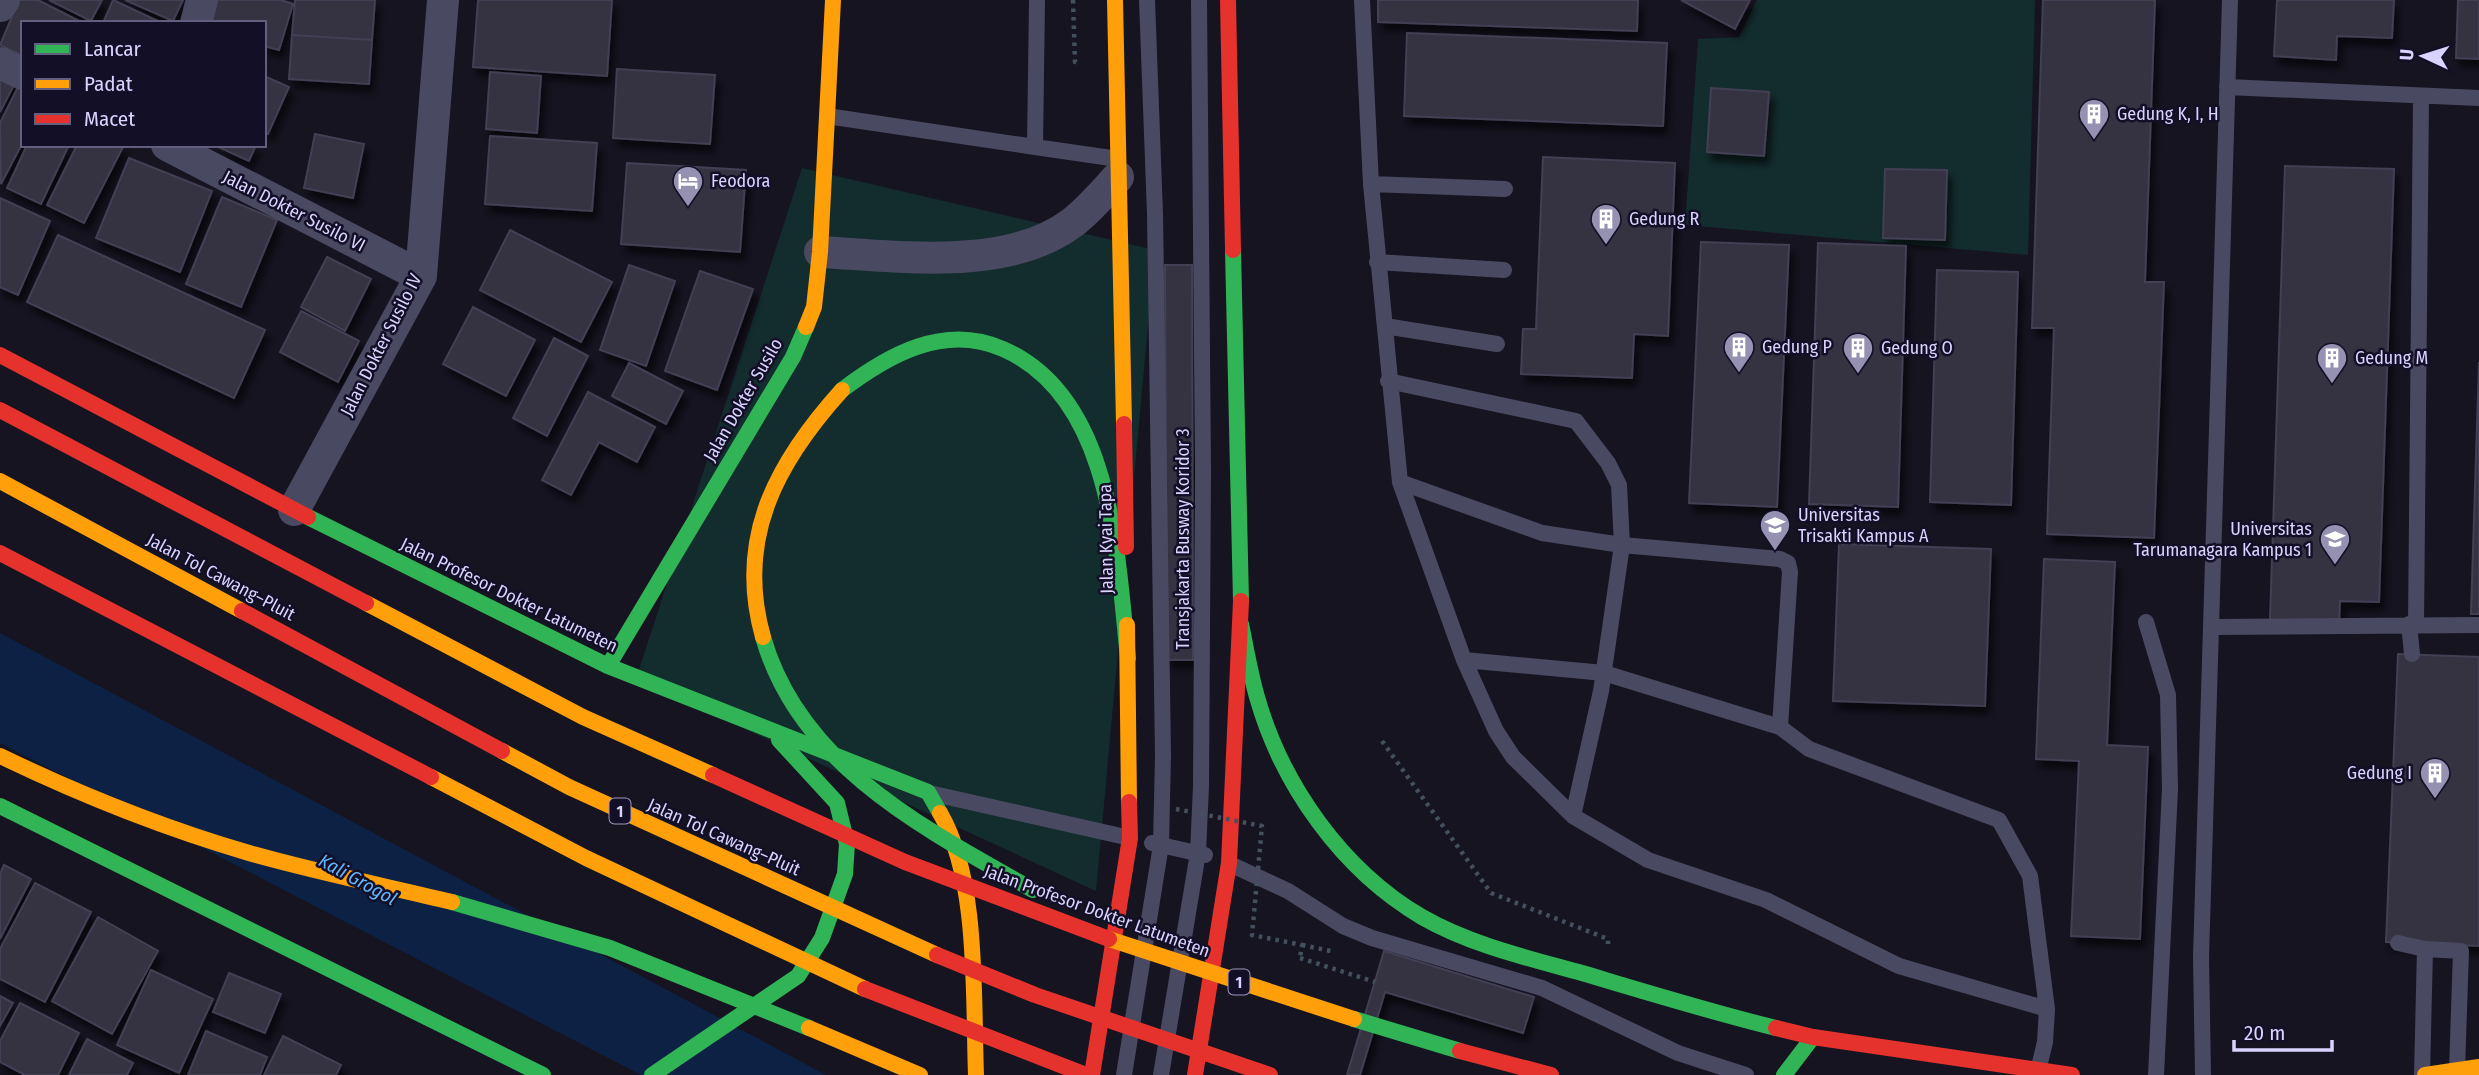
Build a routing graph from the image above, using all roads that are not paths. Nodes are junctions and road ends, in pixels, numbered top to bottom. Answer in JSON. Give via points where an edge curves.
{"nodes":[{"id":1,"x":4,"y":0,"type":"edge"},
{"id":2,"x":202,"y":0,"type":"edge"},
{"id":3,"x":443,"y":0,"type":"edge"},
{"id":4,"x":832,"y":0,"type":"edge"},
{"id":5,"x":1037,"y":0,"type":"edge"},
{"id":6,"x":1115,"y":0,"type":"edge"},
{"id":7,"x":1147,"y":0,"type":"edge"},
{"id":8,"x":1199,"y":0,"type":"edge"},
{"id":9,"x":1228,"y":0,"type":"edge"},
{"id":10,"x":1362,"y":0,"type":"edge"},
{"id":11,"x":2230,"y":0,"type":"edge"},
{"id":12,"x":0,"y":6,"type":"edge"},
{"id":13,"x":197,"y":21,"type":"edge"},
{"id":14,"x":0,"y":63,"type":"edge"},
{"id":15,"x":21,"y":73,"type":"edge"},
{"id":16,"x":2227,"y":87,"type":"junction"},
{"id":17,"x":2421,"y":97,"type":"junction"},
{"id":18,"x":2479,"y":98,"type":"edge"},
{"id":19,"x":827,"y":116,"type":"junction"},
{"id":20,"x":171,"y":147,"type":"edge"},
{"id":21,"x":1035,"y":147,"type":"junction"},
{"id":22,"x":1118,"y":168,"type":"junction"},
{"id":23,"x":1371,"y":184,"type":"junction"},
{"id":24,"x":1505,"y":189,"type":"dead end"},
{"id":25,"x":820,"y":251,"type":"junction"},
{"id":26,"x":1377,"y":262,"type":"junction"},
{"id":27,"x":1504,"y":270,"type":"dead end"},
{"id":28,"x":421,"y":276,"type":"junction"},
{"id":29,"x":1385,"y":326,"type":"junction"},
{"id":30,"x":1497,"y":344,"type":"dead end"},
{"id":31,"x":0,"y":355,"type":"edge"},
{"id":32,"x":1388,"y":381,"type":"junction"},
{"id":33,"x":0,"y":410,"type":"edge"},
{"id":34,"x":0,"y":481,"type":"edge"},
{"id":35,"x":1400,"y":482,"type":"junction"},
{"id":36,"x":294,"y":510,"type":"junction"},
{"id":37,"x":1622,"y":545,"type":"junction"},
{"id":38,"x":0,"y":553,"type":"edge"},
{"id":39,"x":2146,"y":621,"type":"dead end"},
{"id":40,"x":1241,"y":624,"type":"junction"},
{"id":41,"x":2412,"y":624,"type":"junction"},
{"id":42,"x":2479,"y":625,"type":"edge"},
{"id":43,"x":2211,"y":627,"type":"junction"},
{"id":44,"x":2412,"y":654,"type":"dead end"},
{"id":45,"x":1128,"y":658,"type":"junction"},
{"id":46,"x":1464,"y":660,"type":"junction"},
{"id":47,"x":608,"y":666,"type":"junction"},
{"id":48,"x":1604,"y":673,"type":"junction"},
{"id":49,"x":1780,"y":727,"type":"junction"},
{"id":50,"x":773,"y":733,"type":"junction"},
{"id":51,"x":0,"y":756,"type":"edge"},
{"id":52,"x":928,"y":793,"type":"junction"},
{"id":53,"x":0,"y":806,"type":"edge"},
{"id":54,"x":1573,"y":816,"type":"junction"},
{"id":55,"x":1130,"y":838,"type":"junction"},
{"id":56,"x":1161,"y":845,"type":"junction"},
{"id":57,"x":1198,"y":853,"type":"junction"},
{"id":58,"x":1229,"y":863,"type":"junction"},
{"id":59,"x":2398,"y":943,"type":"dead end"},
{"id":60,"x":1125,"y":944,"type":"junction"},
{"id":61,"x":1481,"y":944,"type":"junction"},
{"id":62,"x":2426,"y":949,"type":"junction"},
{"id":63,"x":1417,"y":951,"type":"junction"},
{"id":64,"x":2047,"y":1009,"type":"junction"},
{"id":65,"x":1813,"y":1037,"type":"junction"},
{"id":66,"x":2479,"y":1067,"type":"edge"},
{"id":67,"x":2457,"y":1070,"type":"junction"},
{"id":68,"x":2038,"y":1071,"type":"junction"},
{"id":69,"x":537,"y":1074,"type":"edge"},
{"id":70,"x":652,"y":1075,"type":"edge"},
{"id":71,"x":920,"y":1075,"type":"edge"},
{"id":72,"x":976,"y":1075,"type":"edge"},
{"id":73,"x":1086,"y":1075,"type":"edge"},
{"id":74,"x":1092,"y":1075,"type":"edge"},
{"id":75,"x":1124,"y":1075,"type":"edge"},
{"id":76,"x":1161,"y":1075,"type":"edge"},
{"id":77,"x":1195,"y":1075,"type":"edge"},
{"id":78,"x":1270,"y":1075,"type":"edge"},
{"id":79,"x":1551,"y":1075,"type":"edge"},
{"id":80,"x":1745,"y":1075,"type":"edge"},
{"id":81,"x":1784,"y":1075,"type":"edge"},
{"id":82,"x":2072,"y":1075,"type":"edge"},
{"id":83,"x":2156,"y":1075,"type":"edge"},
{"id":84,"x":2203,"y":1075,"type":"edge"},
{"id":85,"x":2424,"y":1075,"type":"edge"}],
"edges":[{"from":1,"to":12,"type":"street"},
{"from":2,"to":13,"type":"street"},
{"from":3,"to":28,"type":"street","name":"Jalan Dokter Susilo IV"},
{"from":4,"to":19,"type":"main road","name":"Jalan Dokter Susilo"},
{"from":5,"to":21,"type":"lane"},
{"from":6,"to":22,"type":"main road","name":"Jalan Kyai Tapa"},
{"from":7,"to":56,"type":"lane","name":"Transjakarta Busway Koridor 3","via":[[1156,214]]},
{"from":8,"to":57,"type":"lane","name":"Transjakarta Busway Koridor 3","via":[[1203,471]]},
{"from":9,"to":40,"type":"main road"},
{"from":10,"to":23,"type":"lane"},
{"from":11,"to":16,"type":"lane"},
{"from":14,"to":15,"type":"street"},
{"from":16,"to":17,"type":"lane"},
{"from":16,"to":43,"type":"lane"},
{"from":17,"to":18,"type":"lane"},
{"from":17,"to":41,"type":"lane"},
{"from":19,"to":21,"type":"lane"},
{"from":19,"to":25,"type":"main road","name":"Jalan Dokter Susilo"},
{"from":20,"to":28,"type":"street","name":"Jalan Dokter Susilo VI"},
{"from":21,"to":22,"type":"lane"},
{"from":22,"to":25,"type":"street","via":[[1073,222],[1039,242],[940,258]]},
{"from":22,"to":45,"type":"main road","name":"Jalan Kyai Tapa"},
{"from":23,"to":24,"type":"lane"},
{"from":23,"to":26,"type":"lane"},
{"from":25,"to":47,"type":"main road","name":"Jalan Dokter Susilo","via":[[814,307],[793,356]]},
{"from":26,"to":27,"type":"lane"},
{"from":26,"to":29,"type":"lane"},
{"from":28,"to":36,"type":"street","name":"Jalan Dokter Susilo IV"},
{"from":29,"to":30,"type":"lane"},
{"from":29,"to":32,"type":"lane"},
{"from":31,"to":36,"type":"main road","name":"Jalan Profesor Dokter Latumeten"},
{"from":32,"to":35,"type":"lane"},
{"from":32,"to":37,"type":"lane","via":[[1576,421],[1619,485]]},
{"from":33,"to":60,"type":"main road","name":"Jalan Profesor Dokter Latumeten","number":"1","bridge":true,"via":[[583,717],[905,862]]},
{"from":34,"to":78,"type":"main road","name":"Jalan Tol Cawang–Pluit","number":"1","bridge":true,"via":[[569,788],[912,945],[1035,995]]},
{"from":35,"to":37,"type":"lane","via":[[1542,533]]},
{"from":35,"to":46,"type":"lane"},
{"from":36,"to":47,"type":"main road","name":"Jalan Profesor Dokter Latumeten"},
{"from":37,"to":48,"type":"lane"},
{"from":37,"to":49,"type":"lane","via":[[1780,558],[1788,563]]},
{"from":38,"to":73,"type":"main road","bridge":true,"via":[[598,863],[891,1001]]},
{"from":39,"to":83,"type":"lane","via":[[2168,695],[2170,789]]},
{"from":40,"to":58,"type":"main road","number":"1"},
{"from":40,"to":61,"type":"main road","via":[[1256,698],[1292,782],[1320,822],[1363,872],[1397,901]]},
{"from":41,"to":42,"type":"lane"},
{"from":41,"to":43,"type":"lane"},
{"from":41,"to":44,"type":"lane"},
{"from":43,"to":84,"type":"lane","via":[[2201,957]]},
{"from":45,"to":55,"type":"main road","name":"Jalan Kyai Tapa"},
{"from":45,"to":60,"type":"main road","bridge":true,"via":[[1115,551],[1079,417],[1059,386],[1033,361],[1004,346],[960,338],[937,339],[902,350],[842,390],[790,454],[766,504],[754,555],[754,601],[766,654],[797,715],[857,778],[914,821]]},
{"from":46,"to":48,"type":"lane"},
{"from":46,"to":54,"type":"lane","via":[[1513,757]]},
{"from":47,"to":50,"type":"main road","name":"Jalan Profesor Dokter Latumeten"},
{"from":48,"to":49,"type":"lane"},
{"from":48,"to":54,"type":"lane"},
{"from":49,"to":64,"type":"lane","via":[[1809,749],[1999,820],[2030,876]]},
{"from":50,"to":52,"type":"main road","name":"Jalan Profesor Dokter Latumeten"},
{"from":50,"to":70,"type":"main road","via":[[836,803],[847,844],[845,874],[822,938],[798,976]]},
{"from":51,"to":71,"type":"main road","bridge":true,"via":[[84,796],[217,844],[506,915],[606,948],[695,980]]},
{"from":52,"to":55,"type":"lane"},
{"from":52,"to":72,"type":"main road","name":"Jalan Profesor Dokter Latumeten","via":[[955,838],[970,928]]},
{"from":53,"to":69,"type":"main road"},
{"from":54,"to":64,"type":"lane","via":[[1648,860],[1766,900],[1899,966]]},
{"from":55,"to":56,"type":"lane"},
{"from":55,"to":74,"type":"main road","name":"Jalan Kyai Tapa"},
{"from":56,"to":57,"type":"lane"},
{"from":56,"to":75,"type":"lane","name":"Transjakarta Busway Koridor 3"},
{"from":57,"to":58,"type":"lane"},
{"from":57,"to":76,"type":"lane","name":"Transjakarta Busway Koridor 3"},
{"from":58,"to":63,"type":"lane","via":[[1288,891],[1343,926]]},
{"from":58,"to":77,"type":"main road","number":"1"},
{"from":59,"to":62,"type":"lane"},
{"from":60,"to":79,"type":"main road","name":"Jalan Profesor Dokter Latumeten","number":"1","bridge":true,"via":[[1296,1002]]},
{"from":61,"to":63,"type":"lane"},
{"from":61,"to":65,"type":"main road"},
{"from":62,"to":67,"type":"lane","via":[[2461,951]]},
{"from":62,"to":85,"type":"lane"},
{"from":63,"to":80,"type":"lane","via":[[1542,988],[1678,1053]]},
{"from":64,"to":68,"type":"lane"},
{"from":65,"to":68,"type":"main road"},
{"from":65,"to":81,"type":"main road"},
{"from":66,"to":67,"type":"main road"},
{"from":67,"to":85,"type":"main road"},
{"from":68,"to":82,"type":"main road"}]}
